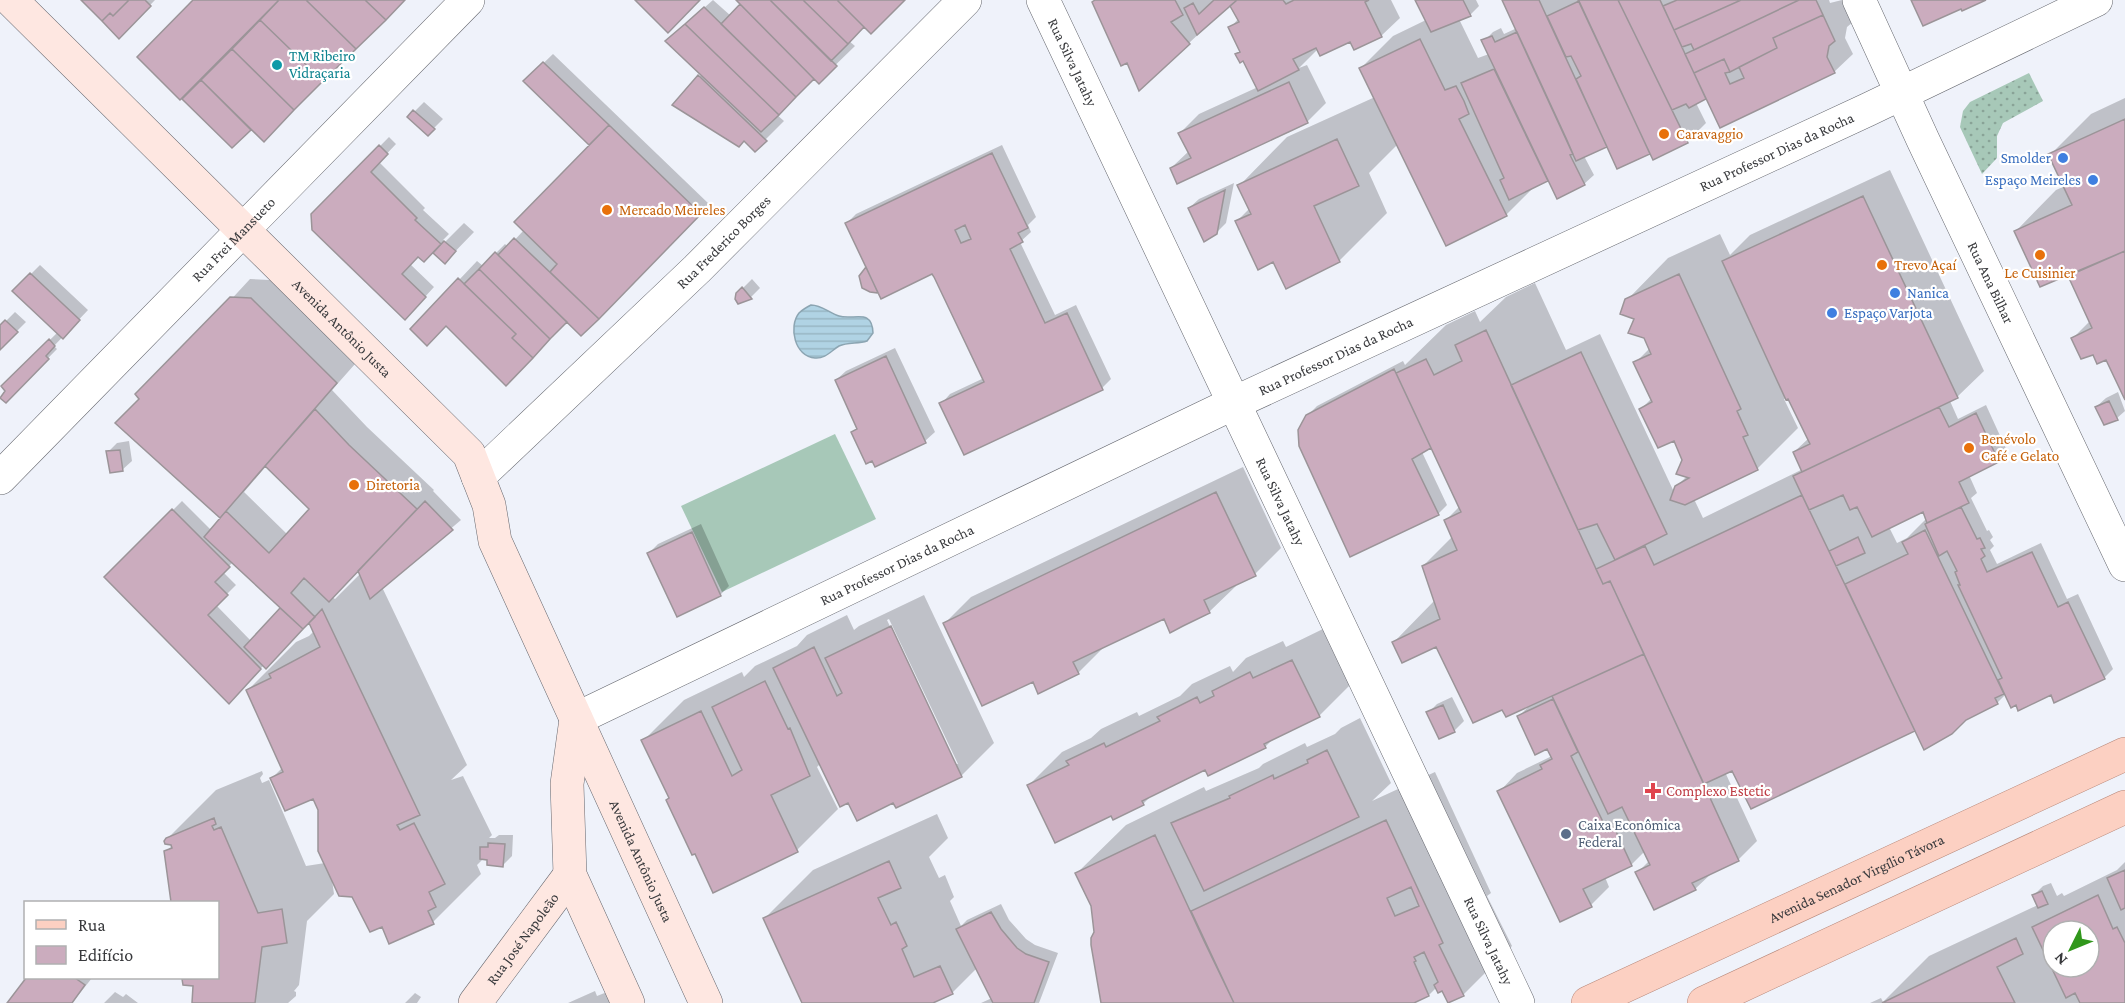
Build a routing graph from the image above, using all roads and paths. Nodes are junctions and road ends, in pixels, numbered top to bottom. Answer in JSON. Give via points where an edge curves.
{"nodes":[{"id":1,"x":11,"y":0,"type":"edge"},
{"id":2,"x":468,"y":0,"type":"edge"},
{"id":3,"x":965,"y":0,"type":"edge"},
{"id":4,"x":1043,"y":0,"type":"edge"},
{"id":5,"x":1859,"y":0,"type":"edge"},
{"id":6,"x":2096,"y":0,"type":"edge"},
{"id":7,"x":1901,"y":93,"type":"junction"},
{"id":8,"x":243,"y":230,"type":"junction"},
{"id":9,"x":1234,"y":403,"type":"junction"},
{"id":10,"x":478,"y":477,"type":"junction"},
{"id":11,"x":0,"y":478,"type":"edge"},
{"id":12,"x":2125,"y":565,"type":"edge"},
{"id":13,"x":576,"y":719,"type":"junction"},
{"id":14,"x":2125,"y":754,"type":"edge"},
{"id":15,"x":2125,"y":807,"type":"edge"},
{"id":16,"x":570,"y":875,"type":"junction"},
{"id":17,"x":475,"y":1003,"type":"edge"},
{"id":18,"x":628,"y":1003,"type":"edge"},
{"id":19,"x":706,"y":1003,"type":"edge"},
{"id":20,"x":1518,"y":1003,"type":"edge"},
{"id":21,"x":1588,"y":1003,"type":"edge"},
{"id":22,"x":1704,"y":1003,"type":"edge"}],
"edges":[{"from":1,"to":8,"type":"street","name":"Avenida Antônio Justa"},
{"from":2,"to":8,"type":"street","name":"Rua Frei Mansueto"},
{"from":3,"to":10,"type":"street","name":"Rua Frederico Borges","via":[[697,269]]},
{"from":4,"to":9,"type":"street","name":"Rua Silva Jatahy"},
{"from":5,"to":7,"type":"street","name":"Rua Ana Bilhar"},
{"from":6,"to":7,"type":"street","name":"Rua Professor Dias da Rocha"},
{"from":7,"to":9,"type":"street","name":"Rua Professor Dias da Rocha"},
{"from":7,"to":12,"type":"street","name":"Rua Ana Bilhar"},
{"from":8,"to":10,"type":"street","name":"Avenida Antônio Justa","via":[[469,454]]},
{"from":8,"to":11,"type":"street","name":"Rua Frei Mansueto"},
{"from":9,"to":13,"type":"street","name":"Rua Professor Dias da Rocha"},
{"from":9,"to":20,"type":"street","name":"Rua Silva Jatahy"},
{"from":10,"to":13,"type":"street","name":"Avenida Antônio Justa","via":[[489,505],[495,541]]},
{"from":13,"to":16,"type":"street","via":[[567,784]]},
{"from":13,"to":19,"type":"street","name":"Avenida Antônio Justa"},
{"from":14,"to":21,"type":"main road","name":"Avenida Senador Virgílio Távora"},
{"from":15,"to":22,"type":"main road"},
{"from":16,"to":17,"type":"street","name":"Rua José Napoleão"},
{"from":16,"to":18,"type":"street"}]}
